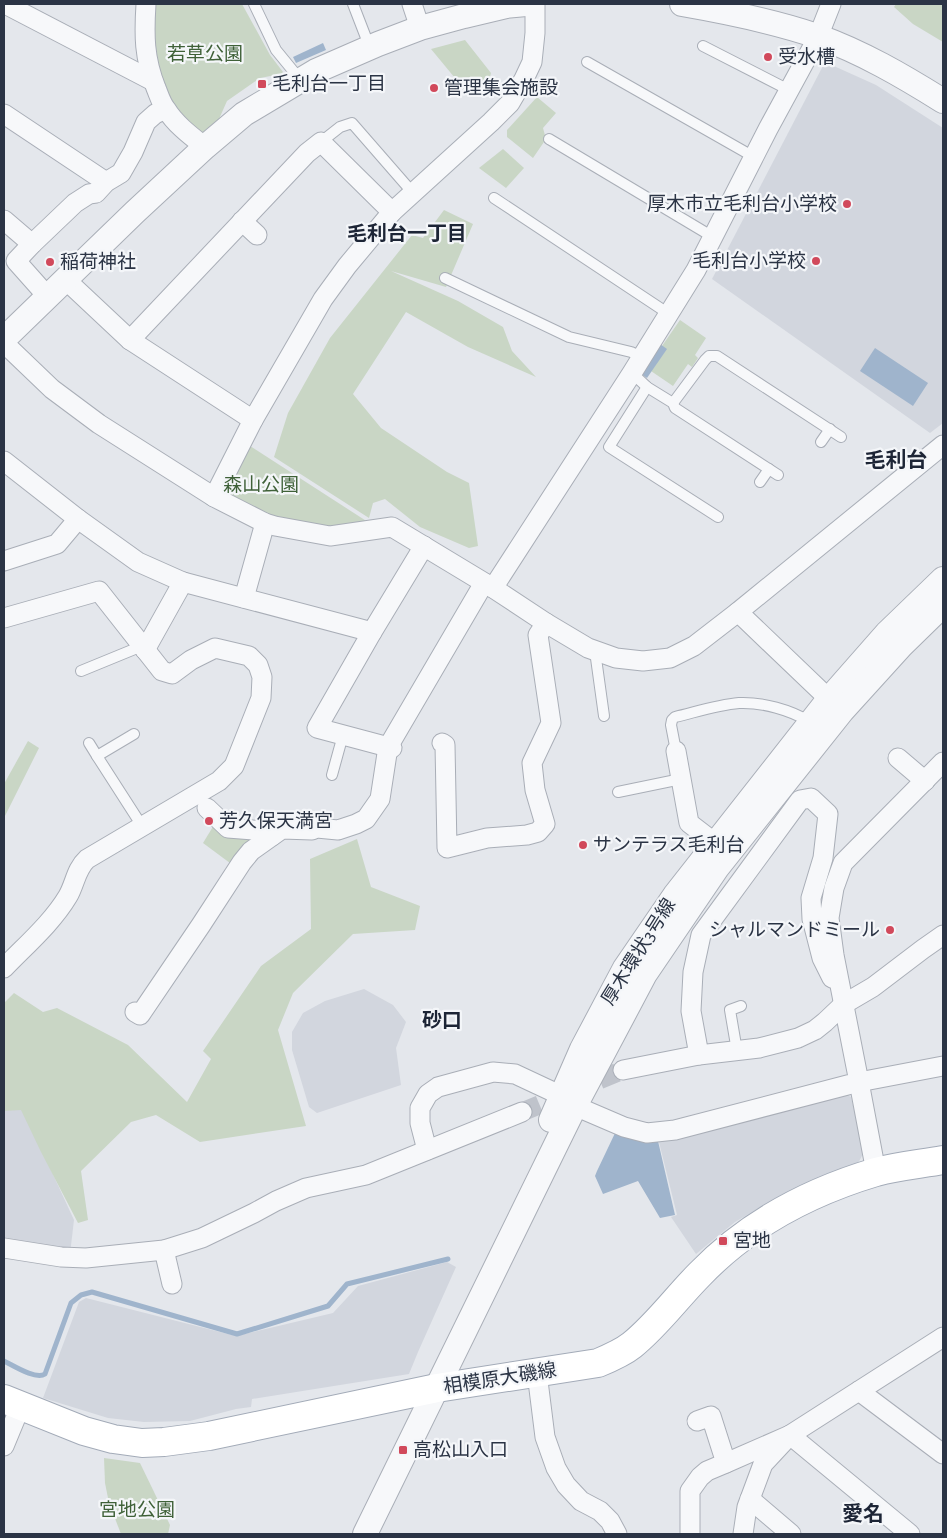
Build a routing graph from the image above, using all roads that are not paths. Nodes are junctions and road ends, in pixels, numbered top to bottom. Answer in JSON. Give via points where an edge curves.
{"nodes":[{"id":1,"x":5,"y":4,"type":"edge"},
{"id":2,"x":146,"y":4,"type":"edge"},
{"id":3,"x":254,"y":4,"type":"edge"},
{"id":4,"x":352,"y":4,"type":"edge"},
{"id":5,"x":412,"y":4,"type":"edge"},
{"id":6,"x":526,"y":4,"type":"edge"},
{"id":7,"x":535,"y":4,"type":"edge"},
{"id":8,"x":682,"y":4,"type":"edge"},
{"id":9,"x":831,"y":4,"type":"edge"},
{"id":10,"x":420,"y":28,"type":"junction"},
{"id":11,"x":818,"y":36,"type":"junction"},
{"id":12,"x":703,"y":46,"type":"dead end"},
{"id":13,"x":370,"y":48,"type":"junction"},
{"id":14,"x":587,"y":62,"type":"dead end"},
{"id":15,"x":153,"y":81,"type":"junction"},
{"id":16,"x":298,"y":81,"type":"junction"},
{"id":17,"x":789,"y":90,"type":"junction"},
{"id":18,"x":943,"y":101,"type":"edge"},
{"id":19,"x":165,"y":109,"type":"junction"},
{"id":20,"x":4,"y":114,"type":"edge"},
{"id":21,"x":549,"y":139,"type":"dead end"},
{"id":22,"x":321,"y":142,"type":"junction"},
{"id":23,"x":205,"y":147,"type":"junction"},
{"id":24,"x":754,"y":157,"type":"junction"},
{"id":25,"x":106,"y":182,"type":"junction"},
{"id":26,"x":413,"y":193,"type":"junction"},
{"id":27,"x":494,"y":198,"type":"dead end"},
{"id":28,"x":392,"y":212,"type":"junction"},
{"id":29,"x":4,"y":220,"type":"edge"},
{"id":30,"x":242,"y":221,"type":"junction"},
{"id":31,"x":257,"y":236,"type":"dead end"},
{"id":32,"x":713,"y":237,"type":"junction"},
{"id":33,"x":32,"y":244,"type":"junction"},
{"id":34,"x":444,"y":278,"type":"dead end"},
{"id":35,"x":66,"y":280,"type":"junction"},
{"id":36,"x":48,"y":297,"type":"junction"},
{"id":37,"x":669,"y":314,"type":"junction"},
{"id":38,"x":130,"y":340,"type":"junction"},
{"id":39,"x":4,"y":341,"type":"edge"},
{"id":40,"x":642,"y":357,"type":"junction"},
{"id":41,"x":632,"y":373,"type":"junction"},
{"id":42,"x":646,"y":386,"type":"junction"},
{"id":43,"x":673,"y":403,"type":"junction"},
{"id":44,"x":253,"y":420,"type":"junction"},
{"id":45,"x":830,"y":429,"type":"junction"},
{"id":46,"x":841,"y":437,"type":"dead end"},
{"id":47,"x":821,"y":442,"type":"dead end"},
{"id":48,"x":943,"y":445,"type":"edge"},
{"id":49,"x":4,"y":461,"type":"edge"},
{"id":50,"x":769,"y":469,"type":"junction"},
{"id":51,"x":778,"y":475,"type":"dead end"},
{"id":52,"x":760,"y":482,"type":"dead end"},
{"id":53,"x":214,"y":497,"type":"junction"},
{"id":54,"x":718,"y":517,"type":"dead end"},
{"id":55,"x":78,"y":519,"type":"junction"},
{"id":56,"x":265,"y":523,"type":"junction"},
{"id":57,"x":424,"y":546,"type":"junction"},
{"id":58,"x":4,"y":561,"type":"edge"},
{"id":59,"x":943,"y":579,"type":"edge"},
{"id":60,"x":183,"y":582,"type":"junction"},
{"id":61,"x":489,"y":586,"type":"junction"},
{"id":62,"x":244,"y":598,"type":"junction"},
{"id":63,"x":943,"y":605,"type":"edge"},
{"id":64,"x":738,"y":612,"type":"junction"},
{"id":65,"x":4,"y":618,"type":"edge"},
{"id":66,"x":546,"y":623,"type":"junction"},
{"id":67,"x":372,"y":632,"type":"junction"},
{"id":68,"x":143,"y":648,"type":"junction"},
{"id":69,"x":595,"y":650,"type":"junction"},
{"id":70,"x":81,"y":670,"type":"dead end"},
{"id":71,"x":829,"y":698,"type":"junction"},
{"id":72,"x":604,"y":716,"type":"dead end"},
{"id":73,"x":810,"y":722,"type":"junction"},
{"id":74,"x":134,"y":734,"type":"dead end"},
{"id":75,"x":343,"y":736,"type":"junction"},
{"id":76,"x":88,"y":743,"type":"dead end"},
{"id":77,"x":442,"y":743,"type":"dead end"},
{"id":78,"x":390,"y":748,"type":"junction"},
{"id":79,"x":676,"y":751,"type":"joint"},
{"id":80,"x":97,"y":756,"type":"junction"},
{"id":81,"x":898,"y":758,"type":"dead end"},
{"id":82,"x":943,"y":762,"type":"edge"},
{"id":83,"x":332,"y":775,"type":"dead end"},
{"id":84,"x":681,"y":779,"type":"junction"},
{"id":85,"x":925,"y":780,"type":"junction"},
{"id":86,"x":618,"y":792,"type":"dead end"},
{"id":87,"x":206,"y":808,"type":"dead end"},
{"id":88,"x":142,"y":826,"type":"junction"},
{"id":89,"x":272,"y":836,"type":"junction"},
{"id":90,"x":714,"y":843,"type":"junction"},
{"id":91,"x":943,"y":935,"type":"edge"},
{"id":92,"x":4,"y":968,"type":"edge"},
{"id":93,"x":842,"y":995,"type":"junction"},
{"id":94,"x":741,"y":1006,"type":"dead end"},
{"id":95,"x":135,"y":1012,"type":"dead end"},
{"id":96,"x":737,"y":1050,"type":"junction"},
{"id":97,"x":699,"y":1055,"type":"junction"},
{"id":98,"x":943,"y":1066,"type":"edge"},
{"id":99,"x":623,"y":1070,"type":"tunnel mouth"},
{"id":100,"x":859,"y":1082,"type":"junction"},
{"id":101,"x":568,"y":1101,"type":"junction"},
{"id":102,"x":522,"y":1112,"type":"tunnel mouth"},
{"id":103,"x":427,"y":1150,"type":"junction"},
{"id":104,"x":943,"y":1160,"type":"edge"},
{"id":105,"x":876,"y":1172,"type":"junction"},
{"id":106,"x":4,"y":1248,"type":"edge"},
{"id":107,"x":164,"y":1250,"type":"junction"},
{"id":108,"x":172,"y":1284,"type":"dead end"},
{"id":109,"x":943,"y":1337,"type":"edge"},
{"id":110,"x":537,"y":1373,"type":"junction"},
{"id":111,"x":437,"y":1388,"type":"junction"},
{"id":112,"x":859,"y":1391,"type":"junction"},
{"id":113,"x":12,"y":1402,"type":"edge"},
{"id":114,"x":710,"y":1416,"type":"dead end"},
{"id":115,"x":790,"y":1435,"type":"junction"},
{"id":116,"x":4,"y":1446,"type":"edge"},
{"id":117,"x":943,"y":1454,"type":"edge"},
{"id":118,"x":726,"y":1463,"type":"junction"},
{"id":119,"x":750,"y":1500,"type":"junction"},
{"id":120,"x":365,"y":1534,"type":"edge"},
{"id":121,"x":617,"y":1534,"type":"edge"},
{"id":122,"x":690,"y":1534,"type":"edge"},
{"id":123,"x":743,"y":1534,"type":"edge"},
{"id":124,"x":790,"y":1534,"type":"edge"},
{"id":125,"x":910,"y":1534,"type":"edge"}],
"edges":[{"from":1,"to":15,"type":"street"},
{"from":2,"to":15,"type":"street","via":[[145,48]]},
{"from":3,"to":16,"type":"lane","via":[[276,50]]},
{"from":4,"to":13,"type":"lane"},
{"from":5,"to":10,"type":"street"},
{"from":6,"to":10,"type":"street"},
{"from":7,"to":26,"type":"street","via":[[532,62],[510,103]]},
{"from":8,"to":11,"type":"street","via":[[750,16]]},
{"from":9,"to":11,"type":"street"},
{"from":10,"to":13,"type":"street"},
{"from":11,"to":17,"type":"street"},
{"from":11,"to":18,"type":"street","via":[[887,68]]},
{"from":12,"to":17,"type":"lane"},
{"from":13,"to":16,"type":"street"},
{"from":14,"to":24,"type":"lane"},
{"from":15,"to":19,"type":"street"},
{"from":16,"to":23,"type":"street","via":[[244,114]]},
{"from":17,"to":24,"type":"street"},
{"from":19,"to":23,"type":"street"},
{"from":19,"to":25,"type":"street","via":[[146,122],[121,173]]},
{"from":20,"to":25,"type":"street"},
{"from":21,"to":32,"type":"lane"},
{"from":22,"to":26,"type":"lane","via":[[340,126],[352,123]]},
{"from":22,"to":28,"type":"street"},
{"from":22,"to":30,"type":"street","via":[[307,152]]},
{"from":23,"to":35,"type":"street"},
{"from":24,"to":32,"type":"street"},
{"from":25,"to":33,"type":"street","via":[[96,193],[76,203]]},
{"from":26,"to":28,"type":"street"},
{"from":27,"to":37,"type":"lane"},
{"from":28,"to":44,"type":"street","via":[[323,299]]},
{"from":29,"to":33,"type":"street"},
{"from":30,"to":31,"type":"street"},
{"from":30,"to":38,"type":"street"},
{"from":32,"to":37,"type":"street"},
{"from":33,"to":36,"type":"street","via":[[16,261]]},
{"from":34,"to":40,"type":"lane","via":[[569,337]]},
{"from":35,"to":36,"type":"street"},
{"from":35,"to":38,"type":"street"},
{"from":36,"to":39,"type":"street"},
{"from":37,"to":40,"type":"street"},
{"from":38,"to":44,"type":"street"},
{"from":39,"to":53,"type":"street","via":[[52,389],[99,424]]},
{"from":40,"to":41,"type":"street"},
{"from":41,"to":42,"type":"lane"},
{"from":41,"to":61,"type":"street"},
{"from":42,"to":43,"type":"lane"},
{"from":42,"to":54,"type":"lane","via":[[609,447]]},
{"from":43,"to":45,"type":"lane","via":[[705,360],[709,356],[717,356]]},
{"from":43,"to":50,"type":"lane","via":[[675,408]]},
{"from":44,"to":53,"type":"street"},
{"from":45,"to":46,"type":"lane"},
{"from":45,"to":47,"type":"lane"},
{"from":48,"to":64,"type":"street"},
{"from":49,"to":55,"type":"street"},
{"from":50,"to":51,"type":"lane"},
{"from":50,"to":52,"type":"lane"},
{"from":53,"to":56,"type":"street"},
{"from":55,"to":58,"type":"street","via":[[57,544]]},
{"from":55,"to":60,"type":"street","via":[[138,562]]},
{"from":56,"to":57,"type":"street","via":[[330,536],[392,527]]},
{"from":56,"to":62,"type":"street"},
{"from":57,"to":61,"type":"street"},
{"from":57,"to":67,"type":"street"},
{"from":59,"to":71,"type":"street","name":"厚木環状3号線","via":[[887,633]]},
{"from":60,"to":62,"type":"street"},
{"from":60,"to":68,"type":"street"},
{"from":61,"to":66,"type":"street"},
{"from":61,"to":78,"type":"street"},
{"from":62,"to":67,"type":"street"},
{"from":63,"to":101,"type":"street","name":"厚木環状3号線","via":[[842,711],[717,868],[645,974]]},
{"from":64,"to":69,"type":"street","via":[[694,646],[670,658],[643,661],[616,658]]},
{"from":64,"to":71,"type":"street"},
{"from":65,"to":68,"type":"street","via":[[99,591]]},
{"from":66,"to":69,"type":"street"},
{"from":66,"to":77,"type":"street","via":[[538,635],[551,723],[532,763],[545,824],[538,832],[487,838],[447,848],[445,744]]},
{"from":67,"to":75,"type":"street","via":[[317,728]]},
{"from":68,"to":70,"type":"lane"},
{"from":68,"to":88,"type":"street","via":[[162,671],[172,674],[215,648],[249,656],[258,664],[262,677],[261,698],[234,766],[219,781]]},
{"from":69,"to":72,"type":"lane"},
{"from":71,"to":73,"type":"street","name":"厚木環状3号線"},
{"from":73,"to":79,"type":"lane","via":[[781,709],[761,705],[719,706],[672,720]]},
{"from":73,"to":90,"type":"street","name":"厚木環状3号線"},
{"from":74,"to":80,"type":"lane"},
{"from":75,"to":78,"type":"street"},
{"from":75,"to":83,"type":"lane"},
{"from":76,"to":80,"type":"lane"},
{"from":78,"to":89,"type":"street","via":[[380,799],[366,819],[338,830],[282,829]]},
{"from":79,"to":84,"type":"street"},
{"from":80,"to":88,"type":"lane"},
{"from":81,"to":85,"type":"street"},
{"from":82,"to":85,"type":"street"},
{"from":84,"to":86,"type":"lane"},
{"from":84,"to":90,"type":"street","via":[[689,823]]},
{"from":85,"to":93,"type":"street","via":[[843,863],[834,888],[829,918]]},
{"from":87,"to":89,"type":"street","via":[[228,828],[265,831]]},
{"from":88,"to":92,"type":"street","via":[[81,864],[60,907]]},
{"from":89,"to":95,"type":"street","via":[[251,852],[195,920],[140,1015]]},
{"from":90,"to":101,"type":"street","name":"厚木環状3号線","via":[[625,968],[582,1048]]},
{"from":91,"to":93,"type":"street","via":[[873,987]]},
{"from":93,"to":96,"type":"street","via":[[815,1030],[798,1038]]},
{"from":93,"to":97,"type":"street","via":[[822,958],[812,919],[811,898],[823,858],[828,814],[811,798],[800,800],[701,935],[693,972],[691,1011]]},
{"from":93,"to":100,"type":"street"},
{"from":94,"to":96,"type":"lane","via":[[730,1010]]},
{"from":96,"to":97,"type":"street"},
{"from":97,"to":99,"type":"street"},
{"from":98,"to":100,"type":"street"},
{"from":100,"to":101,"type":"street","via":[[675,1130],[648,1133],[624,1127]]},
{"from":100,"to":105,"type":"street"},
{"from":101,"to":103,"type":"street","via":[[515,1074],[493,1072],[438,1087],[428,1094],[420,1108]]},
{"from":101,"to":111,"type":"street","name":"厚木環状3号線","via":[[463,1307]]},
{"from":102,"to":103,"type":"street"},
{"from":103,"to":107,"type":"street","via":[[366,1175],[306,1188],[202,1238]]},
{"from":104,"to":105,"type":"main road","name":"相模原大磯線"},
{"from":105,"to":110,"type":"main road","name":"相模原大磯線","via":[[809,1196],[768,1218],[734,1242],[631,1346],[598,1363]]},
{"from":106,"to":107,"type":"street","via":[[86,1258]]},
{"from":107,"to":108,"type":"street"},
{"from":109,"to":112,"type":"street"},
{"from":110,"to":111,"type":"main road","name":"相模原大磯線"},
{"from":110,"to":121,"type":"street","via":[[545,1437],[556,1468],[566,1485],[581,1501],[600,1512]]},
{"from":111,"to":113,"type":"main road","name":"相模原大磯線","via":[[209,1436],[142,1443],[84,1431]]},
{"from":111,"to":120,"type":"street","name":"厚木環状3号線"},
{"from":112,"to":115,"type":"street"},
{"from":112,"to":117,"type":"street"},
{"from":113,"to":116,"type":"street"},
{"from":114,"to":118,"type":"street"},
{"from":115,"to":118,"type":"street"},
{"from":115,"to":119,"type":"street","via":[[763,1464]]},
{"from":115,"to":125,"type":"street"},
{"from":118,"to":122,"type":"street","via":[[700,1477],[690,1491]]},
{"from":119,"to":123,"type":"street"},
{"from":119,"to":124,"type":"street"}]}
